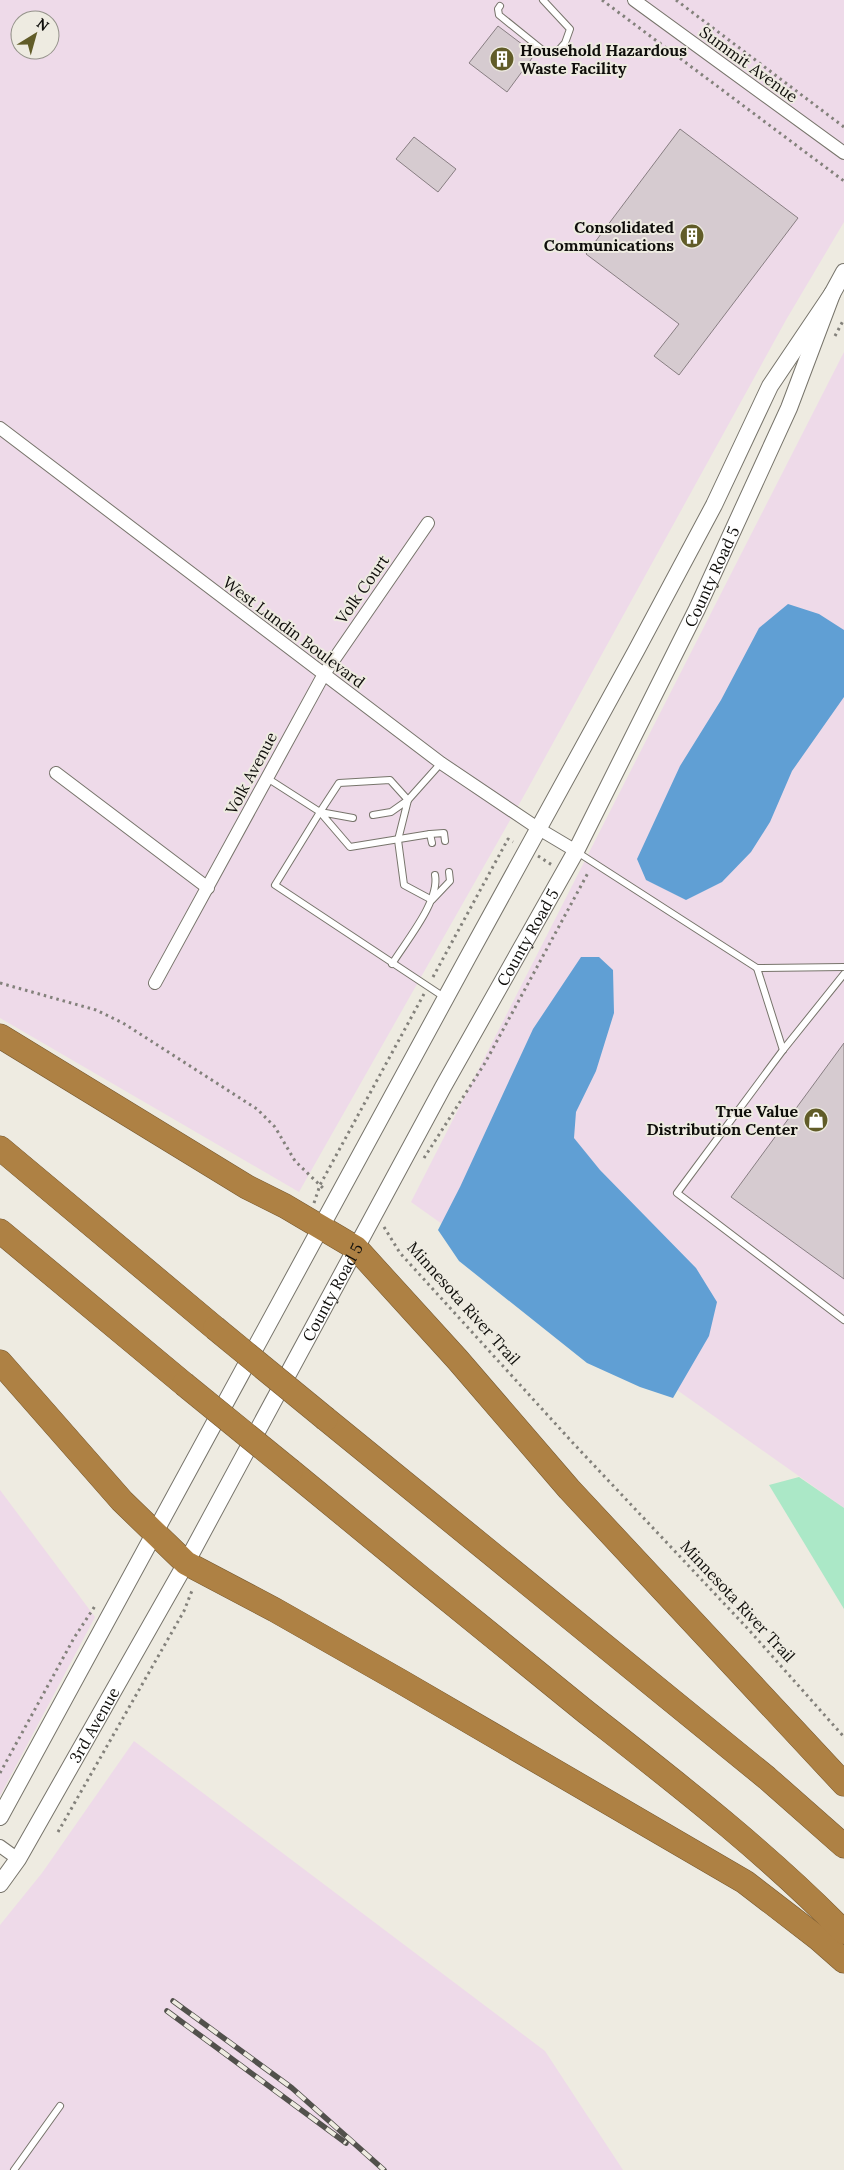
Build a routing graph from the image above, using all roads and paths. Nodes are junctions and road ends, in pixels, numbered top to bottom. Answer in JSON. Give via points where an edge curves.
{"nodes":[{"id":1,"x":543,"y":0,"type":"edge"},
{"id":2,"x":602,"y":0,"type":"edge"},
{"id":3,"x":634,"y":0,"type":"edge"},
{"id":4,"x":676,"y":0,"type":"edge"},
{"id":5,"x":500,"y":6,"type":"dead end"},
{"id":6,"x":844,"y":127,"type":"edge"},
{"id":7,"x":844,"y":154,"type":"edge"},
{"id":8,"x":844,"y":181,"type":"edge"},
{"id":9,"x":844,"y":272,"type":"edge"},
{"id":10,"x":832,"y":294,"type":"junction"},
{"id":11,"x":0,"y":428,"type":"edge"},
{"id":12,"x":428,"y":523,"type":"dead end"},
{"id":13,"x":324,"y":674,"type":"junction"},
{"id":14,"x":440,"y":763,"type":"junction"},
{"id":15,"x":56,"y":773,"type":"dead end"},
{"id":16,"x":267,"y":778,"type":"junction"},
{"id":17,"x":408,"y":800,"type":"junction"},
{"id":18,"x":320,"y":812,"type":"junction"},
{"id":19,"x":373,"y":815,"type":"dead end"},
{"id":20,"x":353,"y":818,"type":"dead end"},
{"id":21,"x":539,"y":829,"type":"junction"},
{"id":22,"x":430,"y":834,"type":"junction"},
{"id":23,"x":398,"y":840,"type":"junction"},
{"id":24,"x":445,"y":841,"type":"dead end"},
{"id":25,"x":432,"y":843,"type":"dead end"},
{"id":26,"x":576,"y":851,"type":"junction"},
{"id":27,"x":449,"y":872,"type":"dead end"},
{"id":28,"x":435,"y":875,"type":"dead end"},
{"id":29,"x":208,"y":888,"type":"junction"},
{"id":30,"x":432,"y":900,"type":"junction"},
{"id":31,"x":392,"y":964,"type":"junction"},
{"id":32,"x":844,"y":967,"type":"edge"},
{"id":33,"x":757,"y":968,"type":"junction"},
{"id":34,"x":844,"y":974,"type":"edge"},
{"id":35,"x":0,"y":983,"type":"edge"},
{"id":36,"x":156,"y":983,"type":"dead end"},
{"id":37,"x":446,"y":998,"type":"junction"},
{"id":38,"x":0,"y":1036,"type":"edge"},
{"id":39,"x":783,"y":1050,"type":"junction"},
{"id":40,"x":0,"y":1148,"type":"edge"},
{"id":41,"x":336,"y":1199,"type":"junction"},
{"id":42,"x":371,"y":1220,"type":"junction"},
{"id":43,"x":321,"y":1227,"type":"junction"},
{"id":44,"x":0,"y":1232,"type":"edge"},
{"id":45,"x":356,"y":1248,"type":"junction"},
{"id":46,"x":844,"y":1320,"type":"edge"},
{"id":47,"x":0,"y":1362,"type":"edge"},
{"id":48,"x":155,"y":1533,"type":"junction"},
{"id":49,"x":186,"y":1563,"type":"junction"},
{"id":50,"x":844,"y":1737,"type":"edge"},
{"id":51,"x":844,"y":1784,"type":"edge"},
{"id":52,"x":0,"y":1817,"type":"edge"},
{"id":53,"x":0,"y":1846,"type":"edge"},
{"id":54,"x":844,"y":1846,"type":"edge"},
{"id":55,"x":18,"y":1860,"type":"junction"},
{"id":56,"x":0,"y":1884,"type":"edge"},
{"id":57,"x":844,"y":1932,"type":"edge"},
{"id":58,"x":844,"y":1961,"type":"edge"},
{"id":59,"x":60,"y":2106,"type":"dead end"},
{"id":60,"x":14,"y":2170,"type":"edge"}],
"edges":[{"from":1,"to":5,"type":"lane","via":[[570,29],[566,43],[557,52],[545,52],[530,41],[499,15]]},
{"from":2,"to":8,"type":"path"},
{"from":3,"to":7,"type":"street","name":"Summit Avenue"},
{"from":4,"to":6,"type":"path"},
{"from":9,"to":10,"type":"street","name":"County Road 5"},
{"from":10,"to":21,"type":"street","name":"County Road 5","via":[[770,386],[714,506]]},
{"from":10,"to":26,"type":"street","name":"County Road 5","via":[[789,408],[696,609]]},
{"from":11,"to":13,"type":"street","name":"West Lundin Boulevard"},
{"from":12,"to":13,"type":"street","name":"Volk Court"},
{"from":13,"to":14,"type":"street","name":"West Lundin Boulevard"},
{"from":13,"to":16,"type":"street","name":"Volk Avenue"},
{"from":14,"to":17,"type":"lane"},
{"from":14,"to":21,"type":"street","name":"West Lundin Boulevard"},
{"from":15,"to":29,"type":"street"},
{"from":16,"to":18,"type":"lane"},
{"from":16,"to":29,"type":"street","name":"Volk Avenue"},
{"from":17,"to":18,"type":"lane","via":[[390,780],[339,783]]},
{"from":17,"to":19,"type":"lane","via":[[391,812]]},
{"from":17,"to":23,"type":"lane"},
{"from":18,"to":20,"type":"lane"},
{"from":18,"to":23,"type":"lane","via":[[350,847]]},
{"from":18,"to":31,"type":"lane","via":[[275,885]]},
{"from":21,"to":26,"type":"street","name":"West Lundin Boulevard"},
{"from":21,"to":37,"type":"street","name":"County Road 5"},
{"from":22,"to":23,"type":"lane"},
{"from":22,"to":24,"type":"lane","via":[[444,833]]},
{"from":22,"to":25,"type":"lane"},
{"from":23,"to":30,"type":"lane","via":[[404,885]]},
{"from":26,"to":33,"type":"lane"},
{"from":26,"to":42,"type":"street","name":"County Road 5"},
{"from":27,"to":30,"type":"lane","via":[[450,881]]},
{"from":28,"to":30,"type":"lane"},
{"from":29,"to":36,"type":"street","name":"Volk Avenue"},
{"from":30,"to":31,"type":"lane"},
{"from":31,"to":37,"type":"lane"},
{"from":32,"to":33,"type":"lane"},
{"from":33,"to":39,"type":"lane"},
{"from":34,"to":39,"type":"lane"},
{"from":35,"to":41,"type":"path","via":[[96,1010],[257,1109],[275,1127],[295,1161]]},
{"from":37,"to":41,"type":"street","name":"County Road 5"},
{"from":38,"to":43,"type":"highway","via":[[247,1187]]},
{"from":39,"to":46,"type":"lane","via":[[677,1193]]},
{"from":40,"to":54,"type":"highway","bridge":true,"via":[[215,1328],[767,1778]]},
{"from":41,"to":43,"type":"street","name":"County Road 5"},
{"from":42,"to":45,"type":"street","name":"County Road 5"},
{"from":42,"to":50,"type":"path","name":"Minnesota River Trail","via":[[386,1228],[400,1254]]},
{"from":43,"to":45,"type":"highway"},
{"from":43,"to":48,"type":"street","name":"County Road 5"},
{"from":44,"to":57,"type":"highway","bridge":true,"via":[[733,1830]]},
{"from":45,"to":49,"type":"street","name":"County Road 5"},
{"from":45,"to":51,"type":"highway","via":[[569,1488]]},
{"from":47,"to":48,"type":"highway","via":[[79,1454]]},
{"from":48,"to":49,"type":"highway"},
{"from":48,"to":52,"type":"street"},
{"from":49,"to":55,"type":"street","name":"3rd Avenue"},
{"from":49,"to":58,"type":"highway","via":[[358,1657],[745,1882]]},
{"from":53,"to":55,"type":"street"},
{"from":55,"to":56,"type":"street","name":"3rd Avenue"},
{"from":59,"to":60,"type":"lane"}]}
